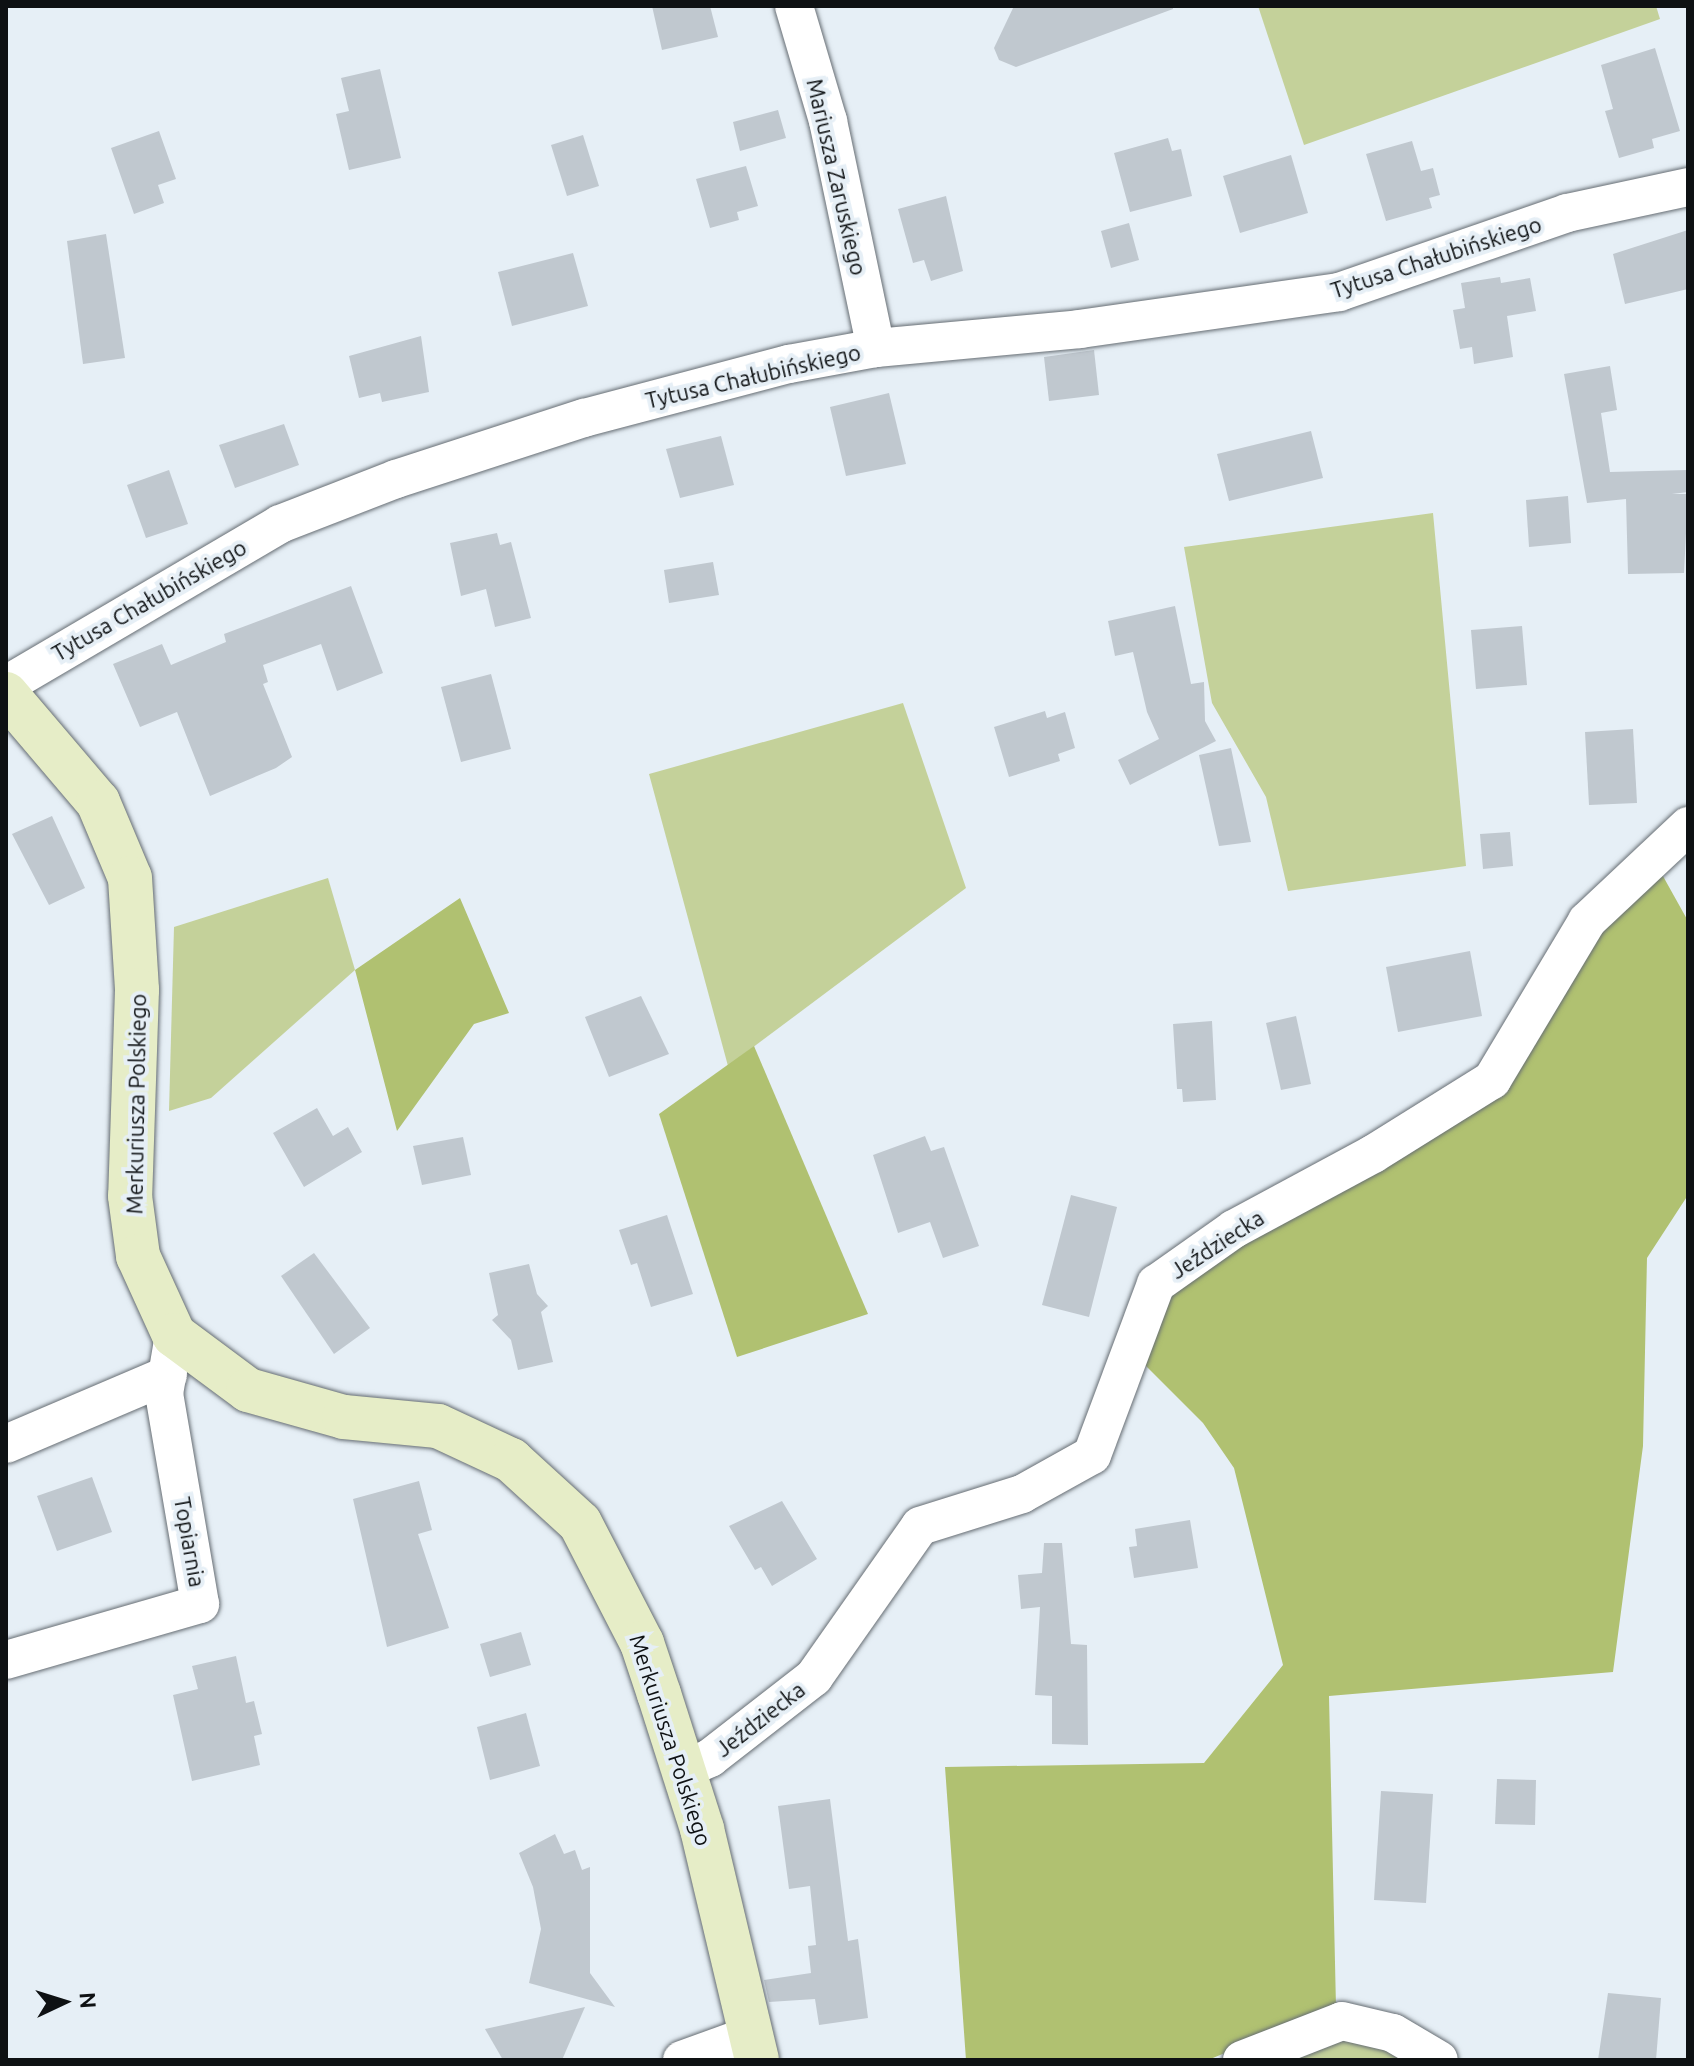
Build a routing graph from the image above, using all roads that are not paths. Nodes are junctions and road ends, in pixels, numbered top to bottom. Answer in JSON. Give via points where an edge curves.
{"nodes":[{"id":1,"x":794,"y":6,"type":"edge"},
{"id":2,"x":1688,"y":187,"type":"edge"},
{"id":3,"x":876,"y":348,"type":"junction"},
{"id":4,"x":6,"y":685,"type":"edge"},
{"id":5,"x":6,"y":694,"type":"edge"},
{"id":6,"x":1688,"y":826,"type":"edge"},
{"id":7,"x":171,"y":1355,"type":"junction"},
{"id":8,"x":6,"y":1444,"type":"edge"},
{"id":9,"x":6,"y":1660,"type":"edge"},
{"id":10,"x":683,"y":1770,"type":"junction"},
{"id":11,"x":754,"y":2047,"type":"edge"},
{"id":12,"x":682,"y":2060,"type":"edge"},
{"id":13,"x":1242,"y":2060,"type":"edge"},
{"id":14,"x":1439,"y":2060,"type":"edge"}],
"edges":[{"from":1,"to":3,"type":"street","name":"Mariusza Zaruskiego","via":[[828,121]]},
{"from":2,"to":3,"type":"street","name":"Tytusa Chałubińskiego","via":[[1567,213],[1339,292],[1080,329]]},
{"from":3,"to":4,"type":"street","name":"Tytusa Chałubińskiego","via":[[789,364],[634,404],[396,479],[294,518]]},
{"from":5,"to":7,"type":"street","name":"Merkuriusza Polskiego","via":[[98,802],[130,878],[137,990],[130,1196],[138,1256]]},
{"from":6,"to":10,"type":"street","name":"Jeździecka","via":[[1587,921],[1492,1080],[1373,1154],[1234,1229],[1156,1284],[1092,1455],[1022,1494],[920,1526],[814,1677],[710,1758]]},
{"from":7,"to":8,"type":"street"},
{"from":7,"to":9,"type":"street","name":"Topiarnia","via":[[164,1394],[200,1604]]},
{"from":7,"to":10,"type":"street","name":"Merkuriusza Polskiego","via":[[248,1390],[344,1417],[438,1426],[511,1460],[580,1523],[642,1643]]},
{"from":10,"to":11,"type":"street","name":"Merkuriusza Polskiego"},
{"from":11,"to":12,"type":"street"},
{"from":13,"to":14,"type":"street","via":[[1342,2021],[1393,2033]]}]}
